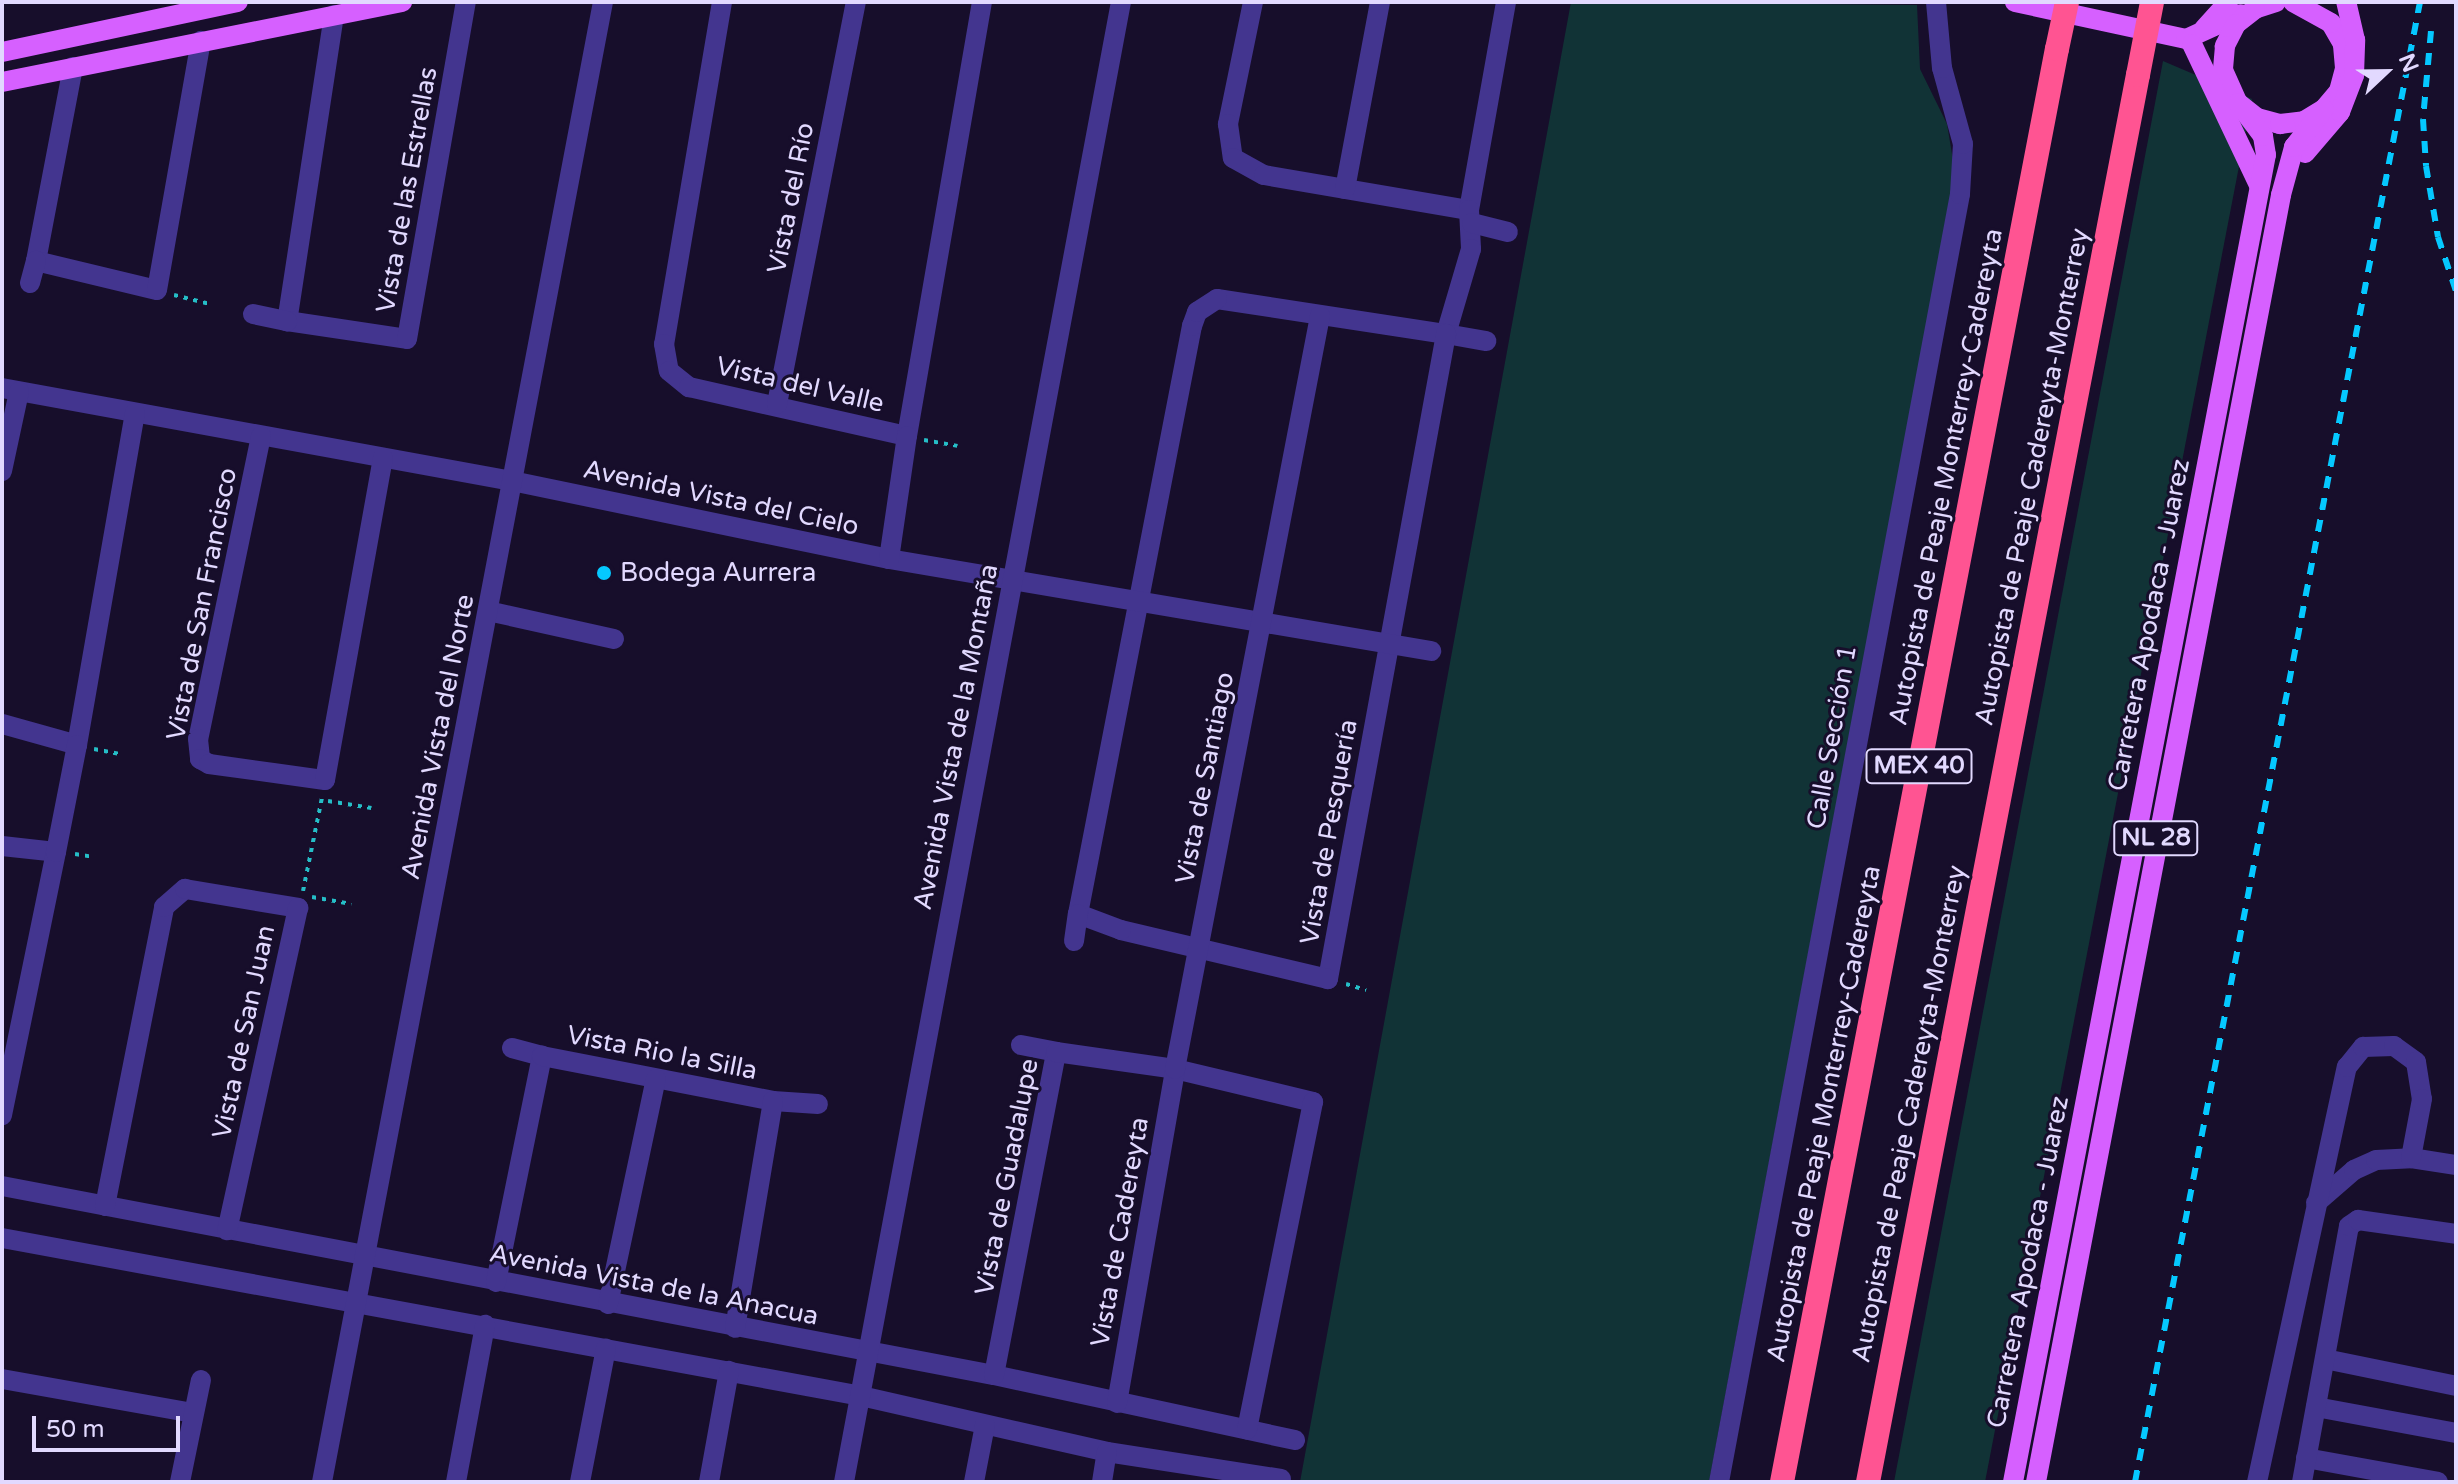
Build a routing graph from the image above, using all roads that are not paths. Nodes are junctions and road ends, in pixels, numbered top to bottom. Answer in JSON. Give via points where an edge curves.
{"nodes":[{"id":1,"x":402,"y":2,"type":"edge"},
{"id":2,"x":466,"y":2,"type":"edge"},
{"id":3,"x":603,"y":2,"type":"edge"},
{"id":4,"x":722,"y":2,"type":"edge"},
{"id":5,"x":856,"y":2,"type":"edge"},
{"id":6,"x":982,"y":2,"type":"edge"},
{"id":7,"x":1121,"y":2,"type":"edge"},
{"id":8,"x":1253,"y":2,"type":"edge"},
{"id":9,"x":1380,"y":2,"type":"edge"},
{"id":10,"x":1506,"y":2,"type":"edge"},
{"id":11,"x":1936,"y":2,"type":"edge"},
{"id":12,"x":2015,"y":2,"type":"edge"},
{"id":13,"x":2067,"y":2,"type":"edge"},
{"id":14,"x":2152,"y":2,"type":"edge"},
{"id":15,"x":2228,"y":2,"type":"edge"},
{"id":16,"x":2293,"y":2,"type":"edge"},
{"id":17,"x":2331,"y":2,"type":"edge"},
{"id":18,"x":2346,"y":2,"type":"edge"},
{"id":19,"x":225,"y":3,"type":"edge"},
{"id":20,"x":2266,"y":4,"type":"edge"},
{"id":21,"x":334,"y":15,"type":"junction"},
{"id":22,"x":2191,"y":40,"type":"junction"},
{"id":23,"x":201,"y":41,"type":"junction"},
{"id":24,"x":2343,"y":44,"type":"junction"},
{"id":25,"x":2,"y":52,"type":"edge"},
{"id":26,"x":73,"y":67,"type":"junction"},
{"id":27,"x":2,"y":82,"type":"edge"},
{"id":28,"x":2235,"y":98,"type":"junction"},
{"id":29,"x":2324,"y":109,"type":"junction"},
{"id":30,"x":1345,"y":189,"type":"junction"},
{"id":31,"x":2260,"y":189,"type":"junction"},
{"id":32,"x":2281,"y":195,"type":"junction"},
{"id":33,"x":1470,"y":216,"type":"junction"},
{"id":34,"x":1508,"y":232,"type":"dead end"},
{"id":35,"x":36,"y":261,"type":"junction"},
{"id":36,"x":30,"y":283,"type":"dead end"},
{"id":37,"x":253,"y":314,"type":"dead end"},
{"id":38,"x":1320,"y":316,"type":"junction"},
{"id":39,"x":287,"y":321,"type":"junction"},
{"id":40,"x":1446,"y":334,"type":"junction"},
{"id":41,"x":1486,"y":341,"type":"dead end"},
{"id":42,"x":10,"y":390,"type":"edge"},
{"id":43,"x":777,"y":404,"type":"junction"},
{"id":44,"x":135,"y":413,"type":"junction"},
{"id":45,"x":261,"y":436,"type":"junction"},
{"id":46,"x":907,"y":436,"type":"junction"},
{"id":47,"x":383,"y":458,"type":"junction"},
{"id":48,"x":2,"y":471,"type":"edge"},
{"id":49,"x":512,"y":481,"type":"junction"},
{"id":50,"x":889,"y":559,"type":"junction"},
{"id":51,"x":1011,"y":578,"type":"junction"},
{"id":52,"x":1140,"y":601,"type":"junction"},
{"id":53,"x":488,"y":611,"type":"junction"},
{"id":54,"x":1263,"y":622,"type":"junction"},
{"id":55,"x":614,"y":639,"type":"dead end"},
{"id":56,"x":1389,"y":644,"type":"junction"},
{"id":57,"x":1431,"y":651,"type":"dead end"},
{"id":58,"x":2,"y":724,"type":"edge"},
{"id":59,"x":77,"y":745,"type":"junction"},
{"id":60,"x":2,"y":846,"type":"edge"},
{"id":61,"x":56,"y":852,"type":"junction"},
{"id":62,"x":1078,"y":914,"type":"junction"},
{"id":63,"x":1074,"y":941,"type":"dead end"},
{"id":64,"x":1198,"y":945,"type":"junction"},
{"id":65,"x":1021,"y":1045,"type":"dead end"},
{"id":66,"x":512,"y":1048,"type":"dead end"},
{"id":67,"x":1056,"y":1052,"type":"junction"},
{"id":68,"x":542,"y":1056,"type":"junction"},
{"id":69,"x":1175,"y":1069,"type":"junction"},
{"id":70,"x":656,"y":1079,"type":"junction"},
{"id":71,"x":773,"y":1101,"type":"junction"},
{"id":72,"x":818,"y":1104,"type":"dead end"},
{"id":73,"x":2,"y":1116,"type":"edge"},
{"id":74,"x":2411,"y":1158,"type":"junction"},
{"id":75,"x":2456,"y":1165,"type":"edge"},
{"id":76,"x":2,"y":1186,"type":"edge"},
{"id":77,"x":2316,"y":1203,"type":"junction"},
{"id":78,"x":105,"y":1206,"type":"junction"},
{"id":79,"x":227,"y":1230,"type":"junction"},
{"id":80,"x":2456,"y":1234,"type":"edge"},
{"id":81,"x":2,"y":1238,"type":"edge"},
{"id":82,"x":368,"y":1253,"type":"junction"},
{"id":83,"x":496,"y":1282,"type":"junction"},
{"id":84,"x":608,"y":1304,"type":"junction"},
{"id":85,"x":356,"y":1305,"type":"junction"},
{"id":86,"x":485,"y":1325,"type":"junction"},
{"id":87,"x":735,"y":1328,"type":"junction"},
{"id":88,"x":606,"y":1348,"type":"junction"},
{"id":89,"x":868,"y":1352,"type":"junction"},
{"id":90,"x":2325,"y":1359,"type":"junction"},
{"id":91,"x":729,"y":1371,"type":"junction"},
{"id":92,"x":994,"y":1375,"type":"junction"},
{"id":93,"x":2,"y":1379,"type":"edge"},
{"id":94,"x":201,"y":1380,"type":"dead end"},
{"id":95,"x":2456,"y":1386,"type":"edge"},
{"id":96,"x":861,"y":1396,"type":"junction"},
{"id":97,"x":1117,"y":1403,"type":"junction"},
{"id":98,"x":2316,"y":1407,"type":"junction"},
{"id":99,"x":193,"y":1413,"type":"junction"},
{"id":100,"x":985,"y":1425,"type":"junction"},
{"id":101,"x":1247,"y":1429,"type":"junction"},
{"id":102,"x":2456,"y":1433,"type":"edge"},
{"id":103,"x":1295,"y":1440,"type":"dead end"},
{"id":104,"x":1107,"y":1452,"type":"junction"},
{"id":105,"x":2306,"y":1458,"type":"junction"},
{"id":106,"x":1229,"y":1478,"type":"edge"},
{"id":107,"x":1281,"y":1479,"type":"dead end"},
{"id":108,"x":180,"y":1482,"type":"edge"},
{"id":109,"x":322,"y":1482,"type":"edge"},
{"id":110,"x":456,"y":1482,"type":"edge"},
{"id":111,"x":580,"y":1482,"type":"edge"},
{"id":112,"x":709,"y":1482,"type":"edge"},
{"id":113,"x":844,"y":1482,"type":"edge"},
{"id":114,"x":974,"y":1482,"type":"edge"},
{"id":115,"x":1102,"y":1482,"type":"edge"},
{"id":116,"x":1719,"y":1482,"type":"edge"},
{"id":117,"x":1782,"y":1482,"type":"edge"},
{"id":118,"x":1868,"y":1482,"type":"edge"},
{"id":119,"x":2013,"y":1482,"type":"edge"},
{"id":120,"x":2036,"y":1482,"type":"edge"},
{"id":121,"x":2257,"y":1482,"type":"edge"},
{"id":122,"x":2302,"y":1482,"type":"edge"},
{"id":123,"x":2438,"y":1482,"type":"edge"}],
"edges":[{"from":1,"to":21,"type":"main road"},
{"from":2,"to":39,"type":"street","name":"Vista de las Estrellas","via":[[407,339]]},
{"from":3,"to":49,"type":"street","name":"Avenida Vista del Norte"},
{"from":4,"to":43,"type":"street","name":"Vista del Valle","via":[[664,357],[677,381],[689,387]]},
{"from":5,"to":43,"type":"street","name":"Vista del Río"},
{"from":6,"to":46,"type":"street","name":"Vista del Valle"},
{"from":7,"to":51,"type":"street","name":"Avenida Vista de la Montaña"},
{"from":8,"to":30,"type":"street","via":[[1228,124],[1228,150],[1251,171]]},
{"from":9,"to":30,"type":"street"},
{"from":10,"to":33,"type":"street"},
{"from":11,"to":116,"type":"street","name":"Calle Sección 1","via":[[1942,68],[1963,144],[1960,194]]},
{"from":12,"to":22,"type":"main road"},
{"from":13,"to":117,"type":"highway","name":"Autopista de Peaje Monterrey-Cadereyta","number":"MEX 40","bridge":true},
{"from":14,"to":118,"type":"highway","name":"Autopista de Peaje Cadereyta-Monterrey","number":"MEX 40","bridge":true},
{"from":15,"to":22,"type":"main road"},
{"from":16,"to":24,"type":"main road","via":[[2322,15]]},
{"from":17,"to":24,"type":"main road"},
{"from":18,"to":32,"type":"main road","via":[[2355,40],[2347,99],[2330,128],[2308,148]]},
{"from":19,"to":25,"type":"main road"},
{"from":20,"to":22,"type":"main road"},
{"from":20,"to":28,"type":"main road","via":[[2236,24],[2225,46],[2223,70]]},
{"from":21,"to":23,"type":"main road"},
{"from":21,"to":39,"type":"street"},
{"from":22,"to":28,"type":"main road"},
{"from":22,"to":31,"type":"main road"},
{"from":23,"to":26,"type":"main road"},
{"from":23,"to":35,"type":"street","via":[[157,290]]},
{"from":24,"to":29,"type":"main road","via":[[2343,80]]},
{"from":26,"to":27,"type":"main road"},
{"from":26,"to":35,"type":"street"},
{"from":28,"to":29,"type":"main road","via":[[2257,118],[2280,124],[2304,121]]},
{"from":28,"to":31,"type":"main road","name":"Carretera Apodaca - Juarez","via":[[2263,136],[2266,155]]},
{"from":29,"to":32,"type":"main road","via":[[2294,147]]},
{"from":30,"to":33,"type":"street"},
{"from":31,"to":119,"type":"main road","name":"Carretera Apodaca - Juarez"},
{"from":32,"to":120,"type":"main road","number":"NL 28"},
{"from":33,"to":34,"type":"street"},
{"from":33,"to":40,"type":"street","via":[[1467,269]]},
{"from":35,"to":36,"type":"street"},
{"from":37,"to":39,"type":"street"},
{"from":38,"to":40,"type":"street"},
{"from":38,"to":52,"type":"street","via":[[1217,299],[1197,312]]},
{"from":38,"to":54,"type":"street","name":"Vista de Santiago"},
{"from":40,"to":41,"type":"street"},
{"from":40,"to":56,"type":"street"},
{"from":42,"to":44,"type":"street","name":"Avenida Vista del Cielo"},
{"from":42,"to":48,"type":"street"},
{"from":43,"to":46,"type":"street","name":"Vista del Valle"},
{"from":44,"to":45,"type":"street","name":"Avenida Vista del Cielo"},
{"from":44,"to":59,"type":"street"},
{"from":45,"to":47,"type":"street","name":"Avenida Vista del Cielo"},
{"from":45,"to":47,"type":"street","name":"Vista de San Francisco","via":[[198,751],[209,764],[324,790]]},
{"from":46,"to":50,"type":"street"},
{"from":47,"to":49,"type":"street","name":"Avenida Vista del Cielo"},
{"from":49,"to":50,"type":"street","name":"Avenida Vista del Cielo"},
{"from":49,"to":53,"type":"street","name":"Avenida Vista del Norte"},
{"from":50,"to":51,"type":"street","name":"Avenida Vista del Cielo"},
{"from":51,"to":52,"type":"street","name":"Avenida Vista del Cielo"},
{"from":51,"to":89,"type":"street","name":"Avenida Vista de la Montaña"},
{"from":52,"to":54,"type":"street","name":"Avenida Vista del Cielo"},
{"from":52,"to":62,"type":"street"},
{"from":53,"to":55,"type":"street"},
{"from":53,"to":82,"type":"street","name":"Avenida Vista del Norte"},
{"from":54,"to":56,"type":"street","name":"Avenida Vista del Cielo"},
{"from":54,"to":64,"type":"street","name":"Vista de Santiago"},
{"from":56,"to":57,"type":"street","name":"Avenida Vista del Cielo"},
{"from":56,"to":64,"type":"street","name":"Vista de Pesquería","via":[[1328,979]]},
{"from":58,"to":59,"type":"street"},
{"from":59,"to":61,"type":"street"},
{"from":60,"to":61,"type":"street"},
{"from":61,"to":73,"type":"street"},
{"from":62,"to":63,"type":"street"},
{"from":62,"to":64,"type":"street","name":"Vista de Pesquería","via":[[1121,930]]},
{"from":64,"to":69,"type":"street","name":"Vista de Santiago"},
{"from":65,"to":67,"type":"street"},
{"from":66,"to":68,"type":"street"},
{"from":67,"to":69,"type":"street","name":"Vista de Guadalupe"},
{"from":67,"to":92,"type":"street","name":"Vista de Guadalupe"},
{"from":68,"to":70,"type":"street","name":"Vista Rio la Silla"},
{"from":68,"to":83,"type":"street","name":"Vista Rio la Silla"},
{"from":69,"to":97,"type":"street","name":"Vista de Cadereyta"},
{"from":69,"to":101,"type":"street","name":"Vista de Guadalupe","via":[[1313,1102]]},
{"from":70,"to":71,"type":"street","name":"Vista Rio la Silla"},
{"from":70,"to":84,"type":"street"},
{"from":71,"to":72,"type":"street"},
{"from":71,"to":87,"type":"street","name":"Vista Rio la Silla"},
{"from":74,"to":75,"type":"street"},
{"from":74,"to":77,"type":"street","via":[[2376,1160],[2354,1170]]},
{"from":74,"to":77,"type":"street","via":[[2422,1099],[2416,1062],[2394,1046],[2363,1047],[2347,1067]]},
{"from":76,"to":78,"type":"street","name":"Avenida Vista de la Anacua"},
{"from":77,"to":121,"type":"street"},
{"from":78,"to":79,"type":"street","name":"Avenida Vista de la Anacua"},
{"from":78,"to":79,"type":"street","name":"Vista de San Juan","via":[[164,907],[185,889],[298,908]]},
{"from":79,"to":82,"type":"street","name":"Avenida Vista de la Anacua"},
{"from":80,"to":90,"type":"street","via":[[2351,1223]]},
{"from":81,"to":85,"type":"street"},
{"from":82,"to":83,"type":"street","name":"Avenida Vista de la Anacua"},
{"from":82,"to":85,"type":"street","name":"Avenida Vista del Norte"},
{"from":83,"to":84,"type":"street","name":"Avenida Vista de la Anacua"},
{"from":84,"to":87,"type":"street","name":"Avenida Vista de la Anacua"},
{"from":85,"to":86,"type":"street"},
{"from":85,"to":109,"type":"street","name":"Avenida Vista del Norte"},
{"from":86,"to":88,"type":"street"},
{"from":86,"to":110,"type":"street"},
{"from":87,"to":89,"type":"street","name":"Avenida Vista de la Anacua"},
{"from":88,"to":91,"type":"street"},
{"from":88,"to":111,"type":"street"},
{"from":89,"to":92,"type":"street","name":"Avenida Vista de la Anacua"},
{"from":89,"to":96,"type":"street","name":"Avenida Vista de la Montaña"},
{"from":90,"to":95,"type":"street"},
{"from":90,"to":98,"type":"street"},
{"from":91,"to":96,"type":"street"},
{"from":91,"to":112,"type":"street"},
{"from":92,"to":97,"type":"street","name":"Avenida Vista de la Anacua"},
{"from":93,"to":99,"type":"street"},
{"from":94,"to":99,"type":"street"},
{"from":96,"to":100,"type":"street"},
{"from":96,"to":113,"type":"street","name":"Avenida Vista de la Montaña"},
{"from":97,"to":101,"type":"street","name":"Avenida Vista de la Anacua"},
{"from":98,"to":102,"type":"street"},
{"from":98,"to":105,"type":"street"},
{"from":99,"to":108,"type":"street"},
{"from":100,"to":104,"type":"street"},
{"from":100,"to":114,"type":"street"},
{"from":101,"to":103,"type":"street","name":"Avenida Vista de la Anacua"},
{"from":104,"to":106,"type":"street"},
{"from":104,"to":115,"type":"street"},
{"from":105,"to":122,"type":"street"},
{"from":105,"to":123,"type":"street"},
{"from":106,"to":107,"type":"street"}]}
